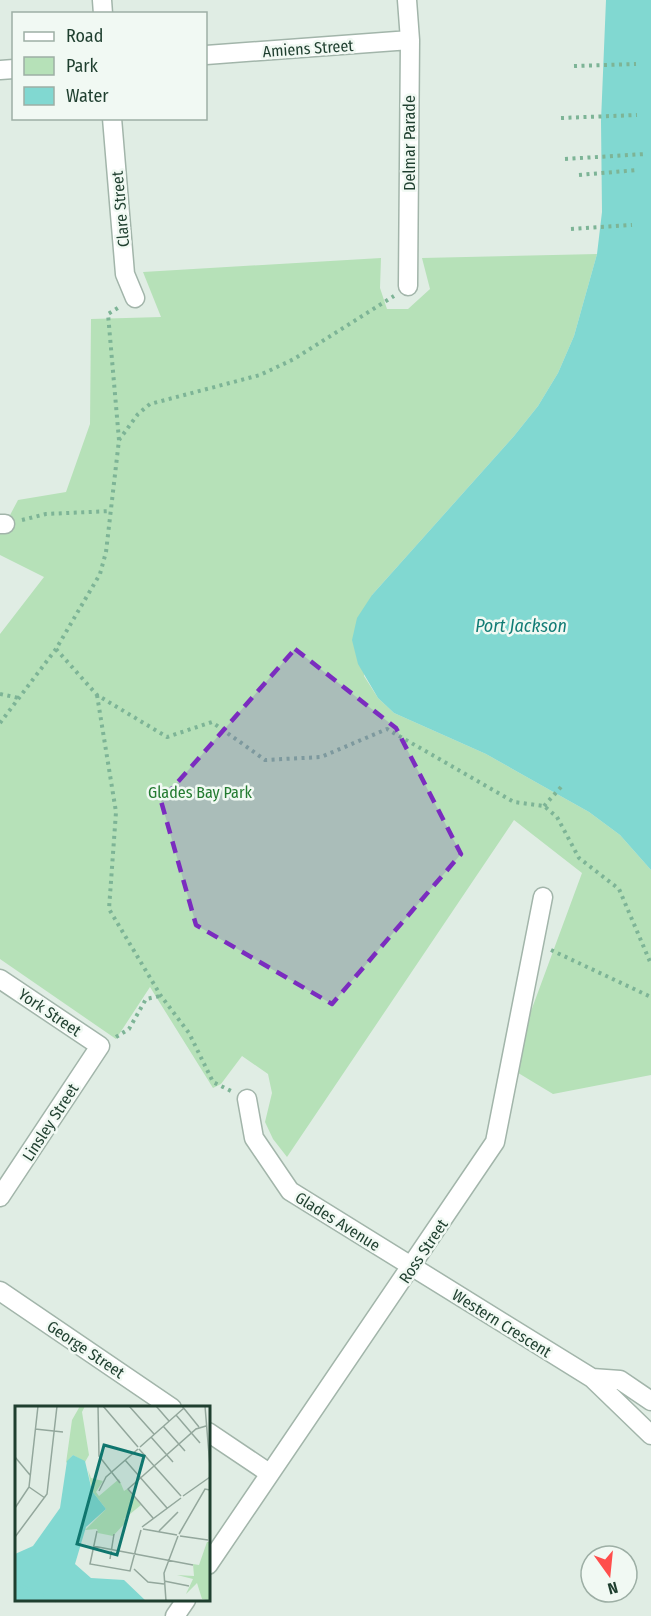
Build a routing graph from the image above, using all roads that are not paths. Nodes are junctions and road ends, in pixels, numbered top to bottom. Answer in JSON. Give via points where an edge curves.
{"nodes":[{"id":1,"x":407,"y":0,"type":"edge"},
{"id":2,"x":410,"y":40,"type":"junction"},
{"id":3,"x":207,"y":55,"type":"edge"},
{"id":4,"x":112,"y":120,"type":"edge"},
{"id":5,"x":408,"y":286,"type":"road end"},
{"id":6,"x":135,"y":298,"type":"road end"},
{"id":7,"x":543,"y":897,"type":"dead end"},
{"id":8,"x":0,"y":979,"type":"edge"},
{"id":9,"x":100,"y":1046,"type":"joint"},
{"id":10,"x":247,"y":1099,"type":"road end"},
{"id":11,"x":0,"y":1197,"type":"edge"},
{"id":12,"x":412,"y":1267,"type":"junction"},
{"id":13,"x":0,"y":1291,"type":"edge"},
{"id":14,"x":592,"y":1378,"type":"junction"},
{"id":15,"x":651,"y":1401,"type":"edge"},
{"id":16,"x":171,"y":1406,"type":"edge"},
{"id":17,"x":210,"y":1433,"type":"edge"},
{"id":18,"x":651,"y":1435,"type":"edge"},
{"id":19,"x":269,"y":1473,"type":"junction"},
{"id":20,"x":210,"y":1562,"type":"edge"},
{"id":21,"x":185,"y":1601,"type":"edge"},
{"id":22,"x":175,"y":1616,"type":"edge"}],
"edges":[{"from":1,"to":2,"type":"street","name":"Delmar Parade"},
{"from":2,"to":3,"type":"street","name":"Amiens Street"},
{"from":2,"to":5,"type":"street","name":"Delmar Parade"},
{"from":4,"to":6,"type":"street","name":"Clare Street","via":[[125,274]]},
{"from":7,"to":12,"type":"street","name":"Ross Street","via":[[495,1142]]},
{"from":8,"to":9,"type":"street","name":"York Street"},
{"from":9,"to":11,"type":"street","name":"Linsley Street"},
{"from":10,"to":12,"type":"street","name":"Glades Avenue","via":[[254,1138],[290,1191]]},
{"from":12,"to":14,"type":"street","name":"Western Crescent"},
{"from":12,"to":19,"type":"street","name":"Ross Street"},
{"from":13,"to":16,"type":"street","name":"George Street"},
{"from":14,"to":15,"type":"street","name":"Western Crescent","via":[[620,1380]]},
{"from":14,"to":18,"type":"street","name":"Western Crescent"},
{"from":17,"to":19,"type":"street"},
{"from":19,"to":20,"type":"street","name":"Ross Street"},
{"from":21,"to":22,"type":"street"}]}
